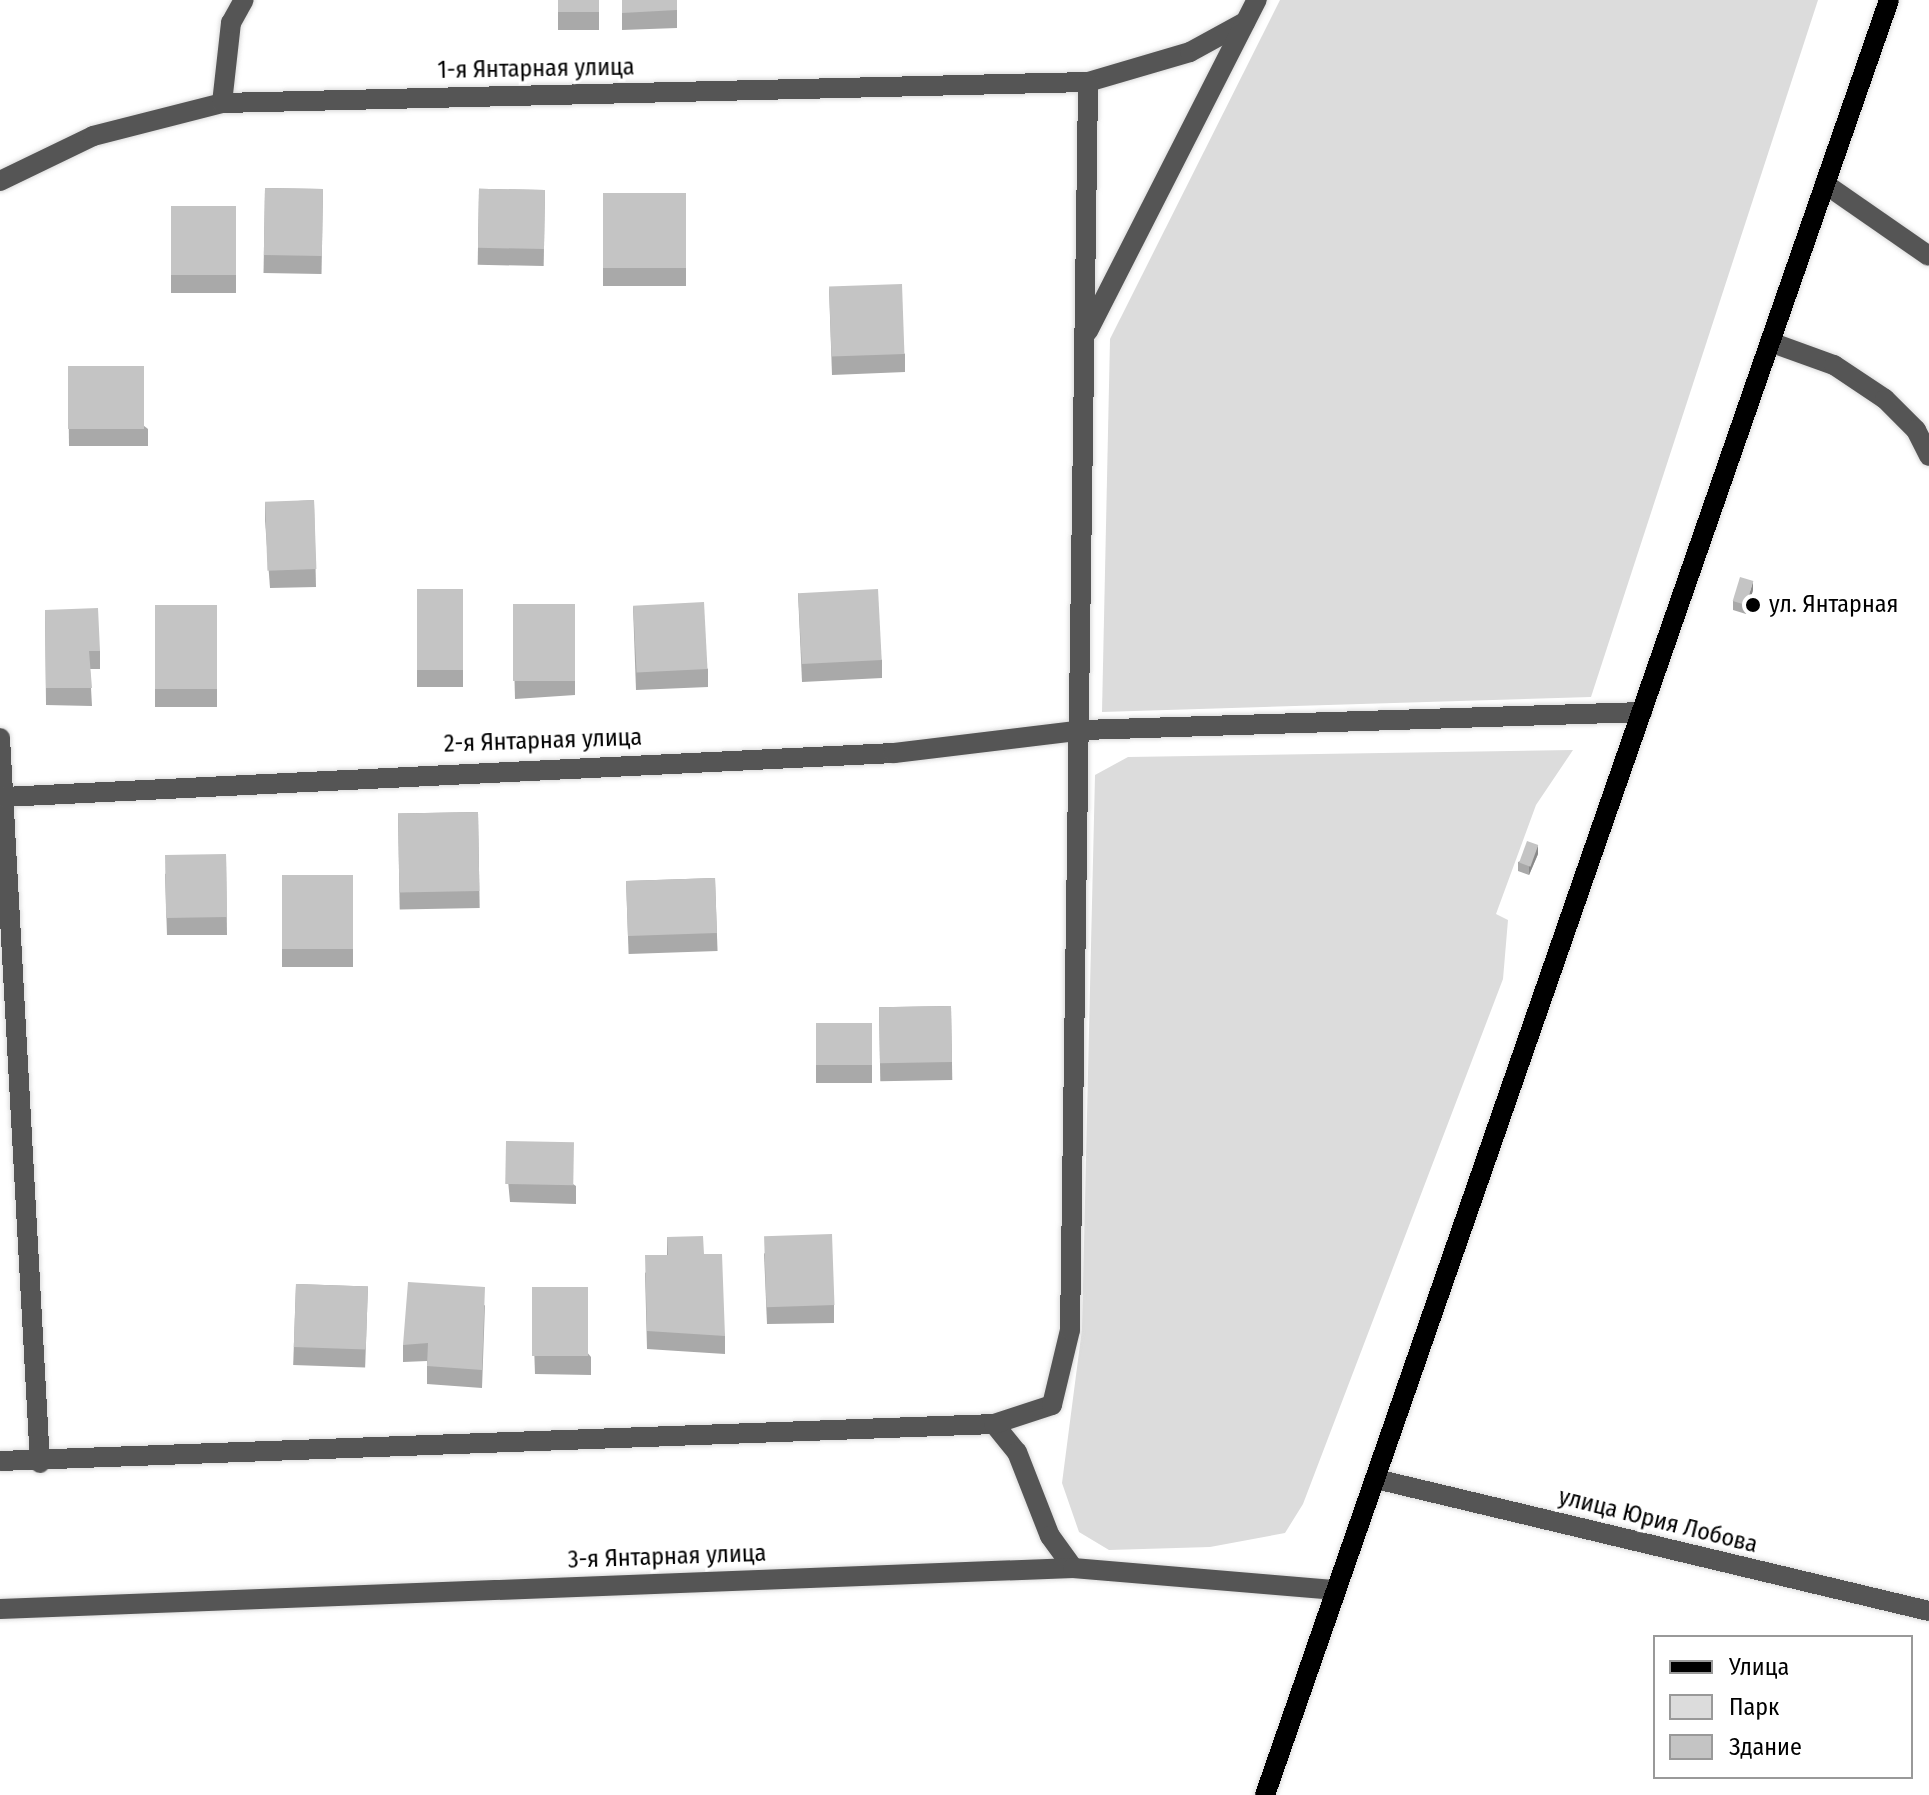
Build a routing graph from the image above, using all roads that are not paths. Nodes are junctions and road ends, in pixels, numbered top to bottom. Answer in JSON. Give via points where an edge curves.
{"nodes":[{"id":1,"x":244,"y":0,"type":"edge"},
{"id":2,"x":1257,"y":0,"type":"edge"},
{"id":3,"x":1889,"y":1,"type":"edge"},
{"id":4,"x":1245,"y":22,"type":"junction"},
{"id":5,"x":1088,"y":82,"type":"junction"},
{"id":6,"x":222,"y":103,"type":"junction"},
{"id":7,"x":0,"y":181,"type":"edge"},
{"id":8,"x":1825,"y":184,"type":"junction"},
{"id":9,"x":1929,"y":256,"type":"edge"},
{"id":10,"x":1086,"y":335,"type":"junction"},
{"id":11,"x":1770,"y":342,"type":"junction"},
{"id":12,"x":1929,"y":456,"type":"edge"},
{"id":13,"x":1642,"y":712,"type":"junction"},
{"id":14,"x":1083,"y":730,"type":"junction"},
{"id":15,"x":0,"y":738,"type":"edge"},
{"id":16,"x":4,"y":797,"type":"junction"},
{"id":17,"x":994,"y":1424,"type":"junction"},
{"id":18,"x":0,"y":1461,"type":"edge"},
{"id":19,"x":40,"y":1463,"type":"junction"},
{"id":20,"x":1376,"y":1479,"type":"junction"},
{"id":21,"x":1073,"y":1568,"type":"junction"},
{"id":22,"x":1336,"y":1590,"type":"junction"},
{"id":23,"x":0,"y":1609,"type":"edge"},
{"id":24,"x":1929,"y":1611,"type":"edge"},
{"id":25,"x":1265,"y":1795,"type":"edge"}],
"edges":[{"from":1,"to":6,"type":"street","via":[[231,23]]},
{"from":2,"to":4,"type":"street"},
{"from":3,"to":8,"type":"main road"},
{"from":4,"to":5,"type":"street","name":"1-я Янтарная улица","via":[[1190,52]]},
{"from":4,"to":10,"type":"street"},
{"from":5,"to":6,"type":"street","name":"1-я Янтарная улица"},
{"from":5,"to":10,"type":"street"},
{"from":6,"to":7,"type":"street","name":"1-я Янтарная улица","via":[[93,136]]},
{"from":8,"to":9,"type":"street"},
{"from":8,"to":11,"type":"main road"},
{"from":10,"to":14,"type":"street"},
{"from":11,"to":12,"type":"street","via":[[1834,365],[1885,399],[1916,430]]},
{"from":11,"to":13,"type":"main road"},
{"from":13,"to":14,"type":"street","name":"2-я Янтарная улица"},
{"from":13,"to":20,"type":"main road"},
{"from":14,"to":16,"type":"street","name":"2-я Янтарная улица","via":[[894,753]]},
{"from":14,"to":17,"type":"street","via":[[1070,1330],[1052,1405]]},
{"from":15,"to":16,"type":"street"},
{"from":16,"to":19,"type":"street"},
{"from":17,"to":19,"type":"street"},
{"from":17,"to":21,"type":"street","via":[[1017,1452],[1050,1536]]},
{"from":18,"to":19,"type":"street"},
{"from":20,"to":22,"type":"main road"},
{"from":20,"to":24,"type":"street","name":"улица Юрия Лобова"},
{"from":21,"to":22,"type":"street","name":"3-я Янтарная улица"},
{"from":21,"to":23,"type":"street","name":"3-я Янтарная улица"},
{"from":22,"to":25,"type":"main road"}]}
